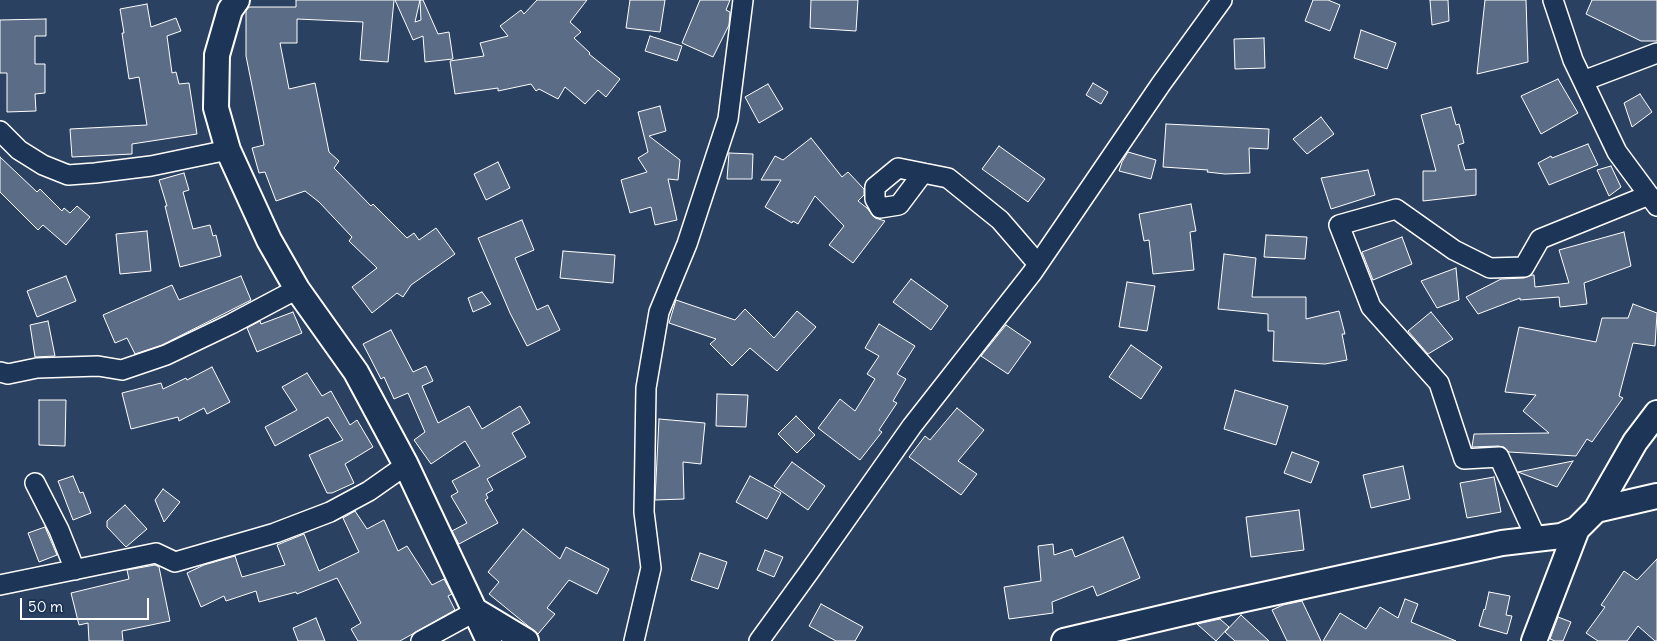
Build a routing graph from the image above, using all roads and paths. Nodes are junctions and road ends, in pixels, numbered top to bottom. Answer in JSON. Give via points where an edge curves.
{"nodes":[{"id":1,"x":237,"y":0,"type":"edge"},
{"id":2,"x":743,"y":0,"type":"edge"},
{"id":3,"x":1222,"y":0,"type":"edge"},
{"id":4,"x":1553,"y":0,"type":"edge"},
{"id":5,"x":1657,"y":53,"type":"edge"},
{"id":6,"x":1583,"y":81,"type":"junction"},
{"id":7,"x":0,"y":131,"type":"edge"},
{"id":8,"x":228,"y":150,"type":"junction"},
{"id":9,"x":923,"y":173,"type":"dead end"},
{"id":10,"x":1653,"y":200,"type":"edge"},
{"id":11,"x":1038,"y":264,"type":"junction"},
{"id":12,"x":297,"y":289,"type":"junction"},
{"id":13,"x":0,"y":372,"type":"edge"},
{"id":14,"x":1657,"y":413,"type":"edge"},
{"id":15,"x":406,"y":465,"type":"junction"},
{"id":16,"x":35,"y":483,"type":"dead end"},
{"id":17,"x":1657,"y":496,"type":"edge"},
{"id":18,"x":1596,"y":510,"type":"junction"},
{"id":19,"x":1577,"y":529,"type":"junction"},
{"id":20,"x":1537,"y":540,"type":"junction"},
{"id":21,"x":75,"y":570,"type":"junction"},
{"id":22,"x":0,"y":585,"type":"edge"},
{"id":23,"x":476,"y":612,"type":"junction"},
{"id":24,"x":761,"y":640,"type":"edge"},
{"id":25,"x":421,"y":641,"type":"edge"},
{"id":26,"x":489,"y":641,"type":"edge"},
{"id":27,"x":526,"y":641,"type":"edge"},
{"id":28,"x":634,"y":641,"type":"edge"},
{"id":29,"x":1064,"y":641,"type":"edge"},
{"id":30,"x":1534,"y":641,"type":"edge"}],
"edges":[{"from":1,"to":8,"type":"street","via":[[230,10],[217,55],[216,108]]},
{"from":2,"to":28,"type":"street","via":[[728,119],[687,244],[659,312],[646,388],[644,512],[651,568]]},
{"from":3,"to":11,"type":"street"},
{"from":4,"to":6,"type":"street"},
{"from":5,"to":6,"type":"street"},
{"from":6,"to":10,"type":"street","via":[[1618,152]]},
{"from":7,"to":8,"type":"street","via":[[18,150],[42,165],[68,175],[151,166]]},
{"from":8,"to":12,"type":"street","via":[[269,240]]},
{"from":9,"to":11,"type":"street","via":[[948,178],[1000,220]]},
{"from":10,"to":20,"type":"street","via":[[1540,239],[1524,267],[1490,268],[1454,250],[1396,209],[1338,225],[1371,307],[1440,383],[1464,459],[1498,457]]},
{"from":11,"to":24,"type":"street","via":[[912,426]]},
{"from":12,"to":13,"type":"street","via":[[166,355],[122,370],[98,366]]},
{"from":12,"to":15,"type":"street","via":[[356,372]]},
{"from":14,"to":18,"type":"street","via":[[1635,442]]},
{"from":15,"to":21,"type":"street","via":[[369,491],[330,512],[275,534],[175,562],[156,553]]},
{"from":15,"to":23,"type":"street"},
{"from":16,"to":21,"type":"street"},
{"from":17,"to":18,"type":"street"},
{"from":18,"to":19,"type":"street"},
{"from":19,"to":20,"type":"street","via":[[1561,536]]},
{"from":19,"to":30,"type":"street"},
{"from":20,"to":29,"type":"street","via":[[1493,545],[1217,604]]},
{"from":21,"to":22,"type":"street"},
{"from":23,"to":25,"type":"street"},
{"from":23,"to":26,"type":"street"},
{"from":23,"to":27,"type":"street"}]}
